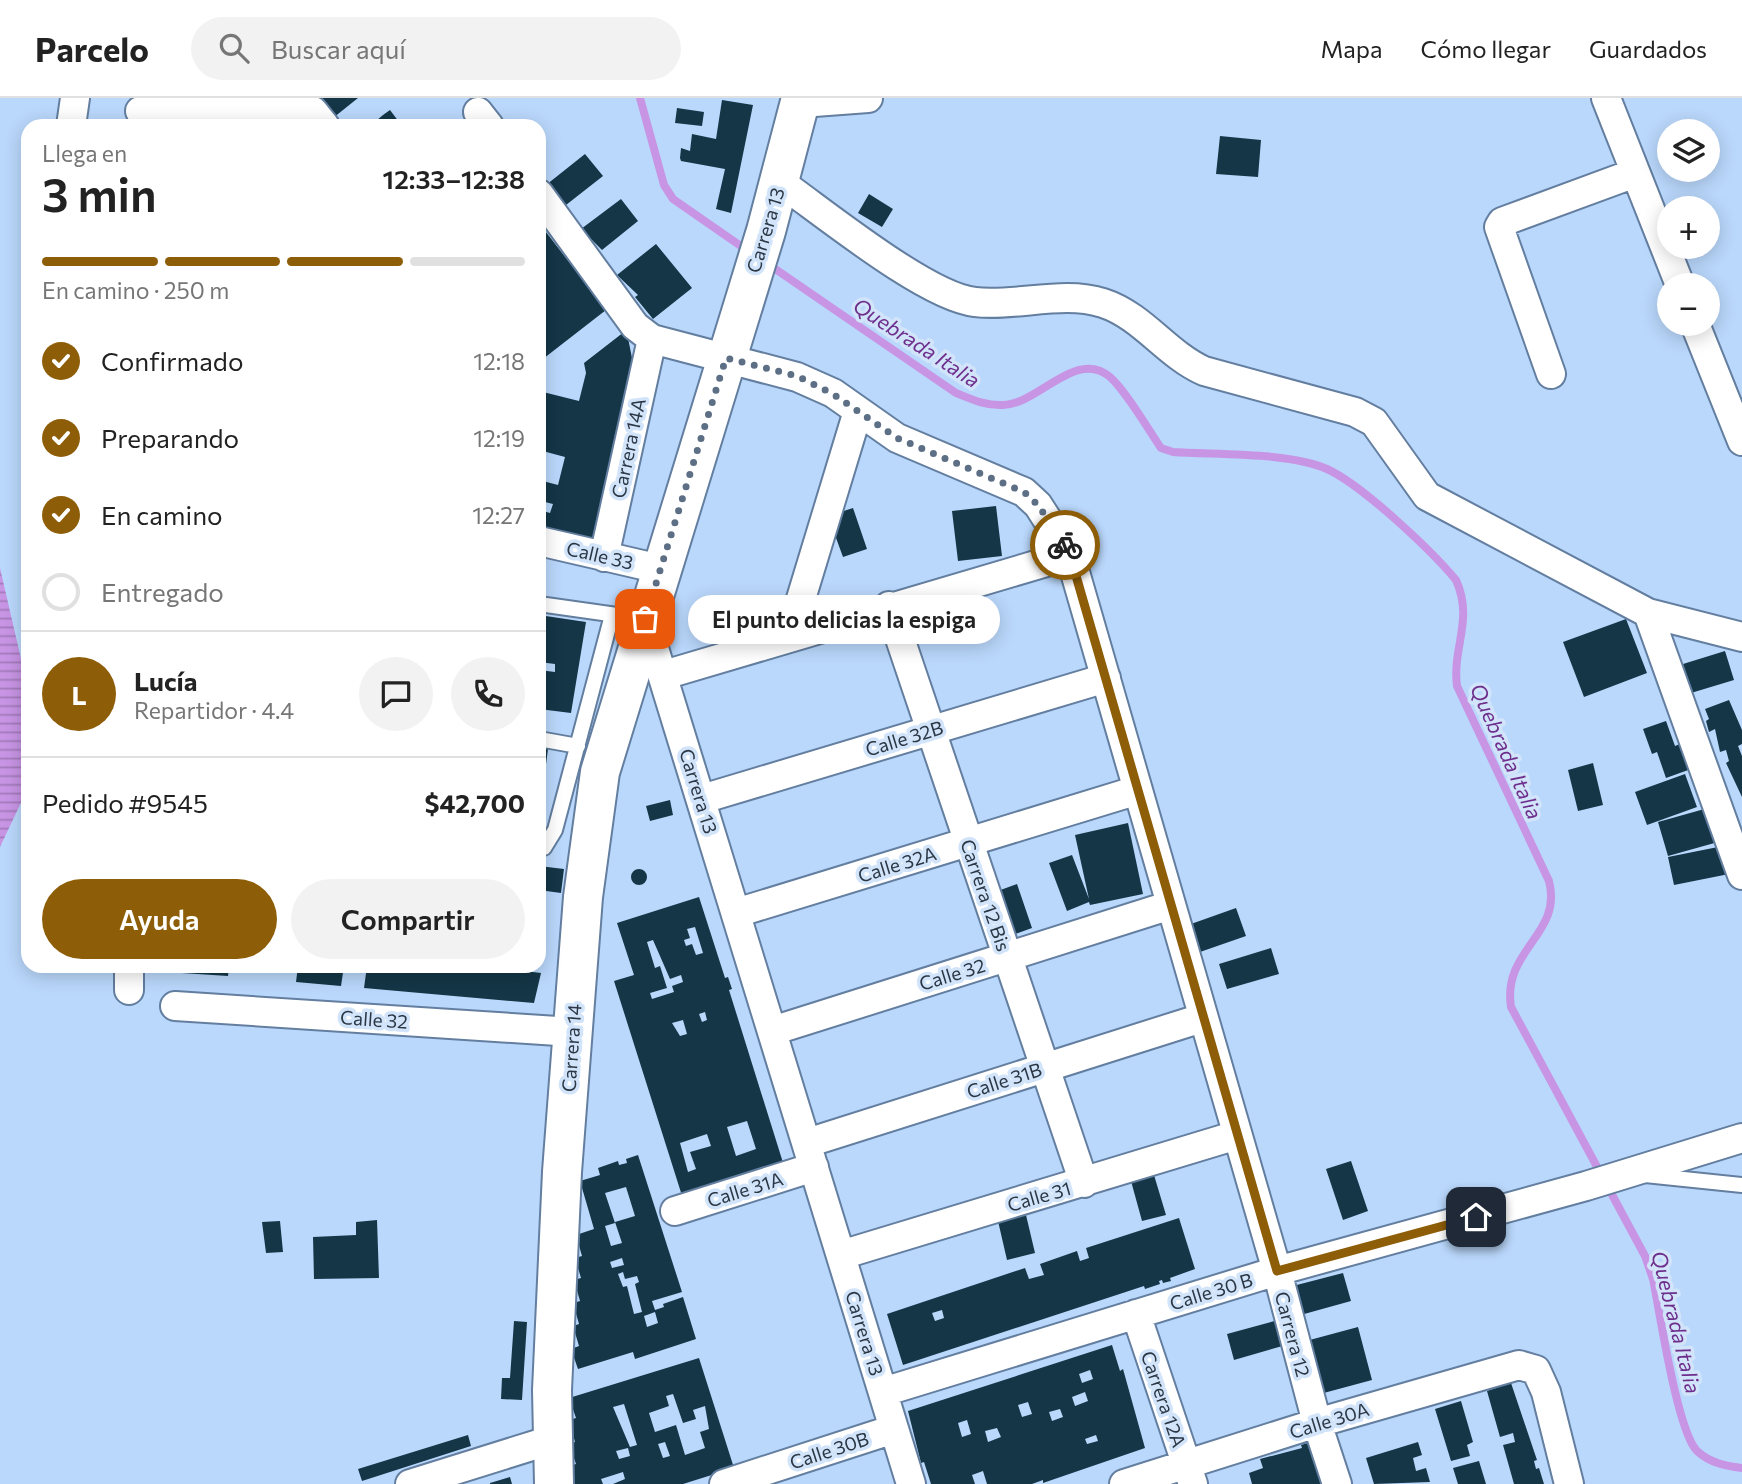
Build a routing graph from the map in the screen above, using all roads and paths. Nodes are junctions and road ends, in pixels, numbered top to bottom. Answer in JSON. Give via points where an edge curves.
{"nodes":[{"id":1,"x":75,"y":98,"type":"edge"},
{"id":2,"x":868,"y":98,"type":"edge"},
{"id":3,"x":1606,"y":98,"type":"edge"},
{"id":4,"x":801,"y":100,"type":"edge"},
{"id":5,"x":140,"y":112,"type":"edge"},
{"id":6,"x":72,"y":119,"type":"edge"},
{"id":7,"x":319,"y":119,"type":"edge"},
{"id":8,"x":1635,"y":173,"type":"junction"},
{"id":9,"x":780,"y":182,"type":"junction"},
{"id":10,"x":546,"y":204,"type":"edge"},
{"id":11,"x":1675,"y":273,"type":"edge"},
{"id":12,"x":1700,"y":336,"type":"edge"},
{"id":13,"x":652,"y":339,"type":"junction"},
{"id":14,"x":726,"y":358,"type":"junction"},
{"id":15,"x":1551,"y":374,"type":"dead end"},
{"id":16,"x":858,"y":411,"type":"junction"},
{"id":17,"x":1742,"y":442,"type":"edge"},
{"id":18,"x":546,"y":543,"type":"edge"},
{"id":19,"x":1070,"y":555,"type":"junction"},
{"id":20,"x":604,"y":557,"type":"junction"},
{"id":21,"x":660,"y":569,"type":"junction"},
{"id":22,"x":546,"y":605,"type":"edge"},
{"id":23,"x":888,"y":606,"type":"junction"},
{"id":24,"x":1648,"y":613,"type":"junction"},
{"id":25,"x":629,"y":617,"type":"junction"},
{"id":26,"x":790,"y":635,"type":"junction"},
{"id":27,"x":1742,"y":637,"type":"edge"},
{"id":28,"x":664,"y":675,"type":"junction"},
{"id":29,"x":1106,"y":678,"type":"junction"},
{"id":30,"x":930,"y":730,"type":"junction"},
{"id":31,"x":546,"y":740,"type":"edge"},
{"id":32,"x":578,"y":746,"type":"junction"},
{"id":33,"x":1138,"y":790,"type":"junction"},
{"id":34,"x":702,"y":799,"type":"junction"},
{"id":35,"x":546,"y":842,"type":"edge"},
{"id":36,"x":968,"y":842,"type":"junction"},
{"id":37,"x":1742,"y":875,"type":"edge"},
{"id":38,"x":1171,"y":905,"type":"junction"},
{"id":39,"x":736,"y":913,"type":"junction"},
{"id":40,"x":1007,"y":957,"type":"junction"},
{"id":41,"x":175,"y":1006,"type":"dead end"},
{"id":42,"x":1202,"y":1018,"type":"junction"},
{"id":43,"x":772,"y":1031,"type":"junction"},
{"id":44,"x":573,"y":1032,"type":"junction"},
{"id":45,"x":1044,"y":1068,"type":"junction"},
{"id":46,"x":1237,"y":1135,"type":"junction"},
{"id":47,"x":1742,"y":1138,"type":"edge"},
{"id":48,"x":810,"y":1155,"type":"junction"},
{"id":49,"x":1630,"y":1174,"type":"junction"},
{"id":50,"x":1084,"y":1183,"type":"junction"},
{"id":51,"x":1742,"y":1185,"type":"edge"},
{"id":52,"x":675,"y":1211,"type":"dead end"},
{"id":53,"x":841,"y":1255,"type":"junction"},
{"id":54,"x":1277,"y":1271,"type":"junction"},
{"id":55,"x":1136,"y":1314,"type":"junction"},
{"id":56,"x":883,"y":1392,"type":"junction"},
{"id":57,"x":1317,"y":1423,"type":"junction"},
{"id":58,"x":894,"y":1429,"type":"junction"},
{"id":59,"x":551,"y":1440,"type":"junction"},
{"id":60,"x":1189,"y":1474,"type":"edge"},
{"id":61,"x":410,"y":1484,"type":"edge"},
{"id":62,"x":554,"y":1484,"type":"edge"},
{"id":63,"x":724,"y":1484,"type":"edge"},
{"id":64,"x":911,"y":1484,"type":"edge"},
{"id":65,"x":1124,"y":1484,"type":"edge"},
{"id":66,"x":1337,"y":1484,"type":"edge"},
{"id":67,"x":1569,"y":1484,"type":"edge"}],
"edges":[{"from":1,"to":6,"type":"street"},
{"from":2,"to":4,"type":"street"},
{"from":3,"to":8,"type":"street"},
{"from":4,"to":9,"type":"main road","name":"Carrera 13"},
{"from":5,"to":7,"type":"street"},
{"from":8,"to":11,"type":"street"},
{"from":8,"to":15,"type":"street","via":[[1502,222],[1499,228]]},
{"from":9,"to":14,"type":"main road","name":"Carrera 13"},
{"from":9,"to":24,"type":"street","via":[[940,292],[974,302],[1100,302],[1128,313],[1166,349],[1195,367],[1355,412],[1374,422],[1427,496]]},
{"from":10,"to":13,"type":"street","via":[[635,326]]},
{"from":12,"to":17,"type":"street"},
{"from":13,"to":14,"type":"street"},
{"from":13,"to":20,"type":"street","name":"Carrera 14A"},
{"from":14,"to":16,"type":"street","via":[[797,376]]},
{"from":14,"to":21,"type":"main road","name":"Carrera 13"},
{"from":16,"to":19,"type":"street","name":"Carrera 12","via":[[897,438],[1024,492],[1038,505]]},
{"from":16,"to":26,"type":"street"},
{"from":18,"to":20,"type":"street","name":"Calle 33"},
{"from":19,"to":23,"type":"street"},
{"from":19,"to":29,"type":"street","name":"Carrera 12"},
{"from":20,"to":21,"type":"street","name":"Calle 33"},
{"from":21,"to":25,"type":"main road","name":"Carrera 13"},
{"from":22,"to":25,"type":"lane"},
{"from":23,"to":26,"type":"street"},
{"from":23,"to":30,"type":"street","name":"Carrera 12 Bis"},
{"from":24,"to":27,"type":"street"},
{"from":24,"to":37,"type":"street"},
{"from":25,"to":28,"type":"street","name":"Carrera 13"},
{"from":25,"to":32,"type":"lane"},
{"from":25,"to":44,"type":"main road","name":"Carrera 14","via":[[584,885]]},
{"from":26,"to":28,"type":"street"},
{"from":28,"to":34,"type":"street","name":"Carrera 13"},
{"from":29,"to":30,"type":"street","name":"Calle 32B"},
{"from":29,"to":33,"type":"street","name":"Carrera 12"},
{"from":30,"to":34,"type":"street","name":"Calle 32B"},
{"from":30,"to":36,"type":"street","name":"Carrera 12 Bis"},
{"from":31,"to":32,"type":"lane"},
{"from":32,"to":35,"type":"lane","via":[[555,830]]},
{"from":33,"to":36,"type":"street","name":"Calle 32A"},
{"from":33,"to":38,"type":"street","name":"Carrera 12"},
{"from":34,"to":39,"type":"street","name":"Carrera 13"},
{"from":36,"to":39,"type":"street","name":"Calle 32A"},
{"from":36,"to":40,"type":"street","name":"Carrera 12 Bis"},
{"from":38,"to":40,"type":"street","name":"Calle 32"},
{"from":38,"to":42,"type":"street","name":"Carrera 12"},
{"from":39,"to":43,"type":"street","name":"Carrera 13"},
{"from":40,"to":43,"type":"street","name":"Calle 32"},
{"from":40,"to":45,"type":"street","name":"Carrera 12 Bis"},
{"from":41,"to":44,"type":"street","name":"Calle 32"},
{"from":42,"to":45,"type":"street","name":"Calle 31B"},
{"from":42,"to":46,"type":"street","name":"Carrera 12"},
{"from":43,"to":48,"type":"street","name":"Carrera 13"},
{"from":44,"to":59,"type":"main road","name":"Carrera 14"},
{"from":45,"to":48,"type":"street","name":"Calle 31B"},
{"from":45,"to":50,"type":"street","name":"Carrera 12 Bis"},
{"from":46,"to":50,"type":"street","name":"Calle 31"},
{"from":46,"to":54,"type":"street","name":"Carrera 12"},
{"from":47,"to":49,"type":"street","name":"Calle 30 B"},
{"from":48,"to":52,"type":"street","name":"Calle 31A"},
{"from":48,"to":53,"type":"street","name":"Carrera 13"},
{"from":49,"to":51,"type":"lane"},
{"from":49,"to":54,"type":"street","name":"Calle 30 B"},
{"from":50,"to":53,"type":"street","name":"Calle 31"},
{"from":53,"to":56,"type":"street","name":"Carrera 13"},
{"from":54,"to":55,"type":"street","name":"Calle 30 B"},
{"from":54,"to":57,"type":"street","name":"Carrera 12"},
{"from":55,"to":56,"type":"street","name":"Calle 30 B"},
{"from":55,"to":60,"type":"street","name":"Carrera 12A"},
{"from":56,"to":58,"type":"street","name":"Carrera 13"},
{"from":57,"to":60,"type":"street","name":"Calle 30A"},
{"from":57,"to":66,"type":"street","name":"Carrera 12"},
{"from":57,"to":67,"type":"street","name":"Calle 30A","via":[[1518,1365],[1536,1370],[1546,1392]]},
{"from":58,"to":63,"type":"street","name":"Calle 30B"},
{"from":58,"to":64,"type":"street","name":"Carrera 13"},
{"from":59,"to":61,"type":"street"},
{"from":59,"to":62,"type":"main road","name":"Carrera 14"},
{"from":60,"to":65,"type":"street","name":"Calle 30A"}]}
